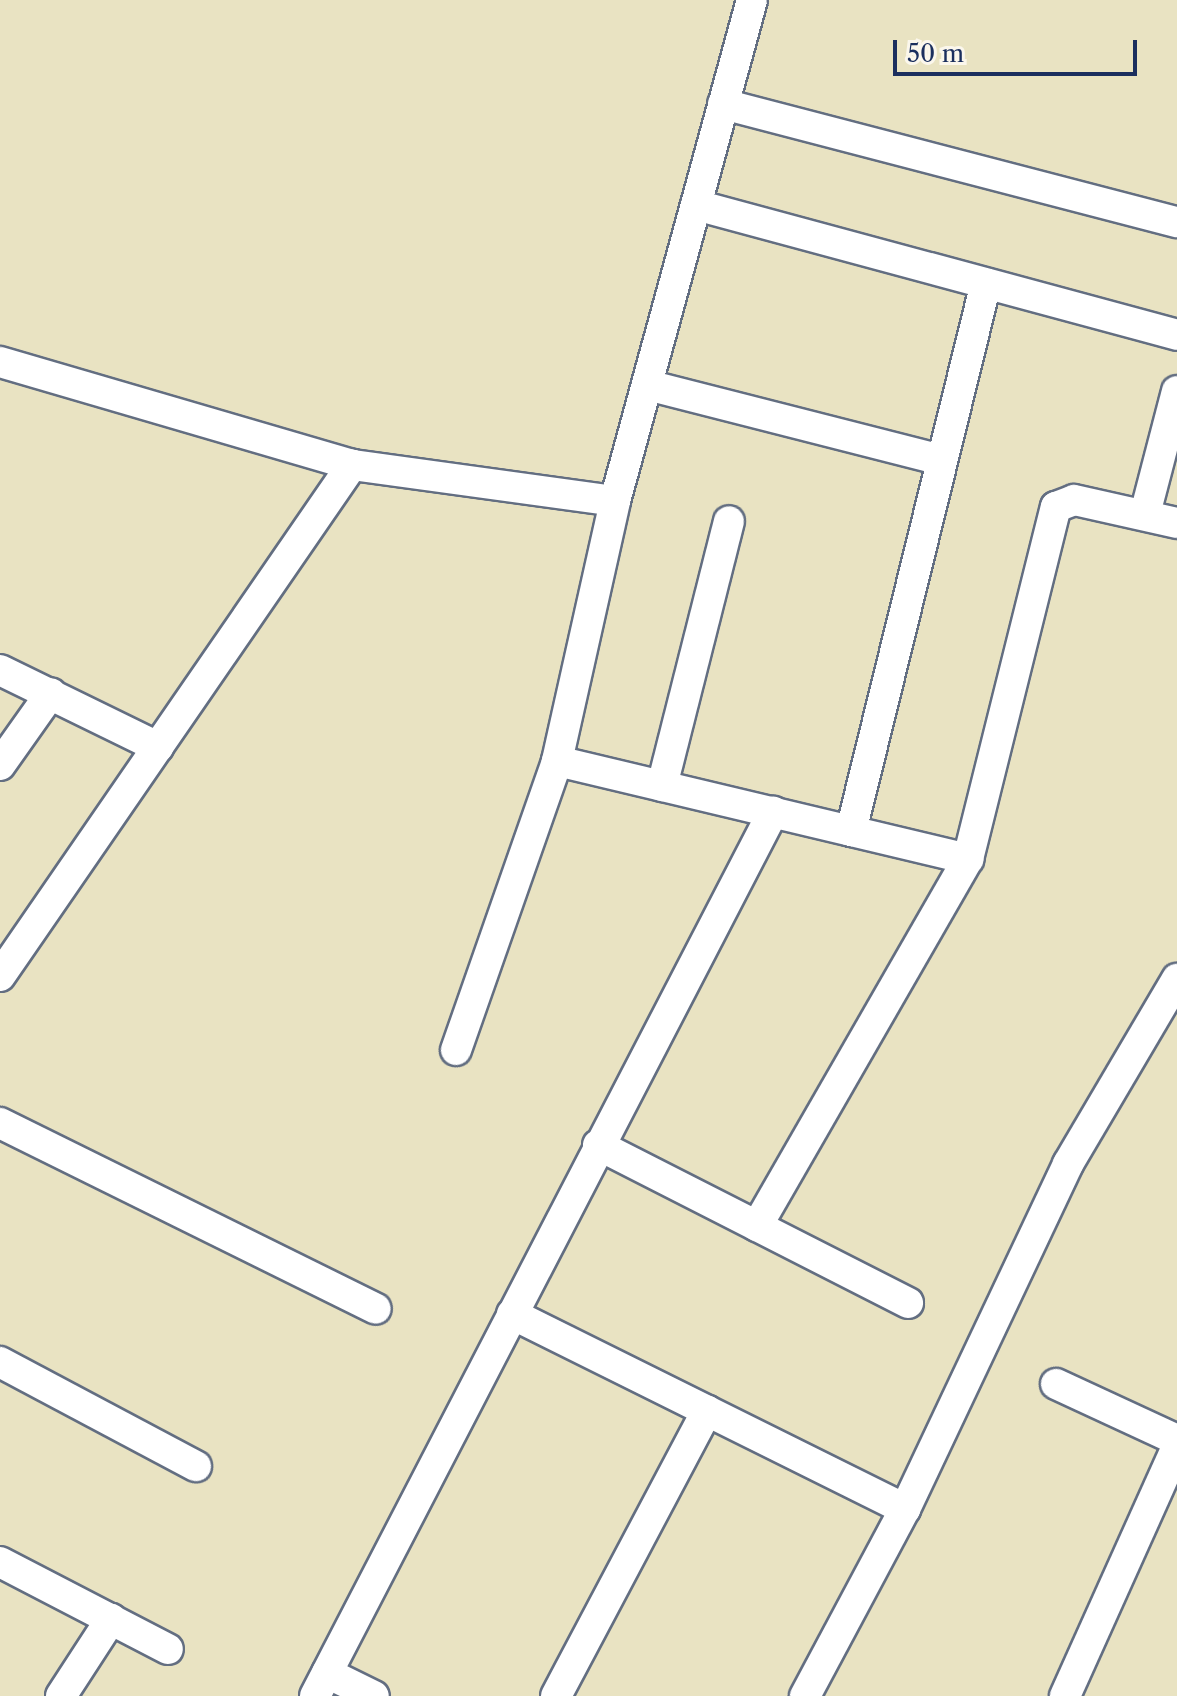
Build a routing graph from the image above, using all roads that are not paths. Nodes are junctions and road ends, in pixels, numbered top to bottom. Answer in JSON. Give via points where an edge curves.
{"nodes":[{"id":1,"x":752,"y":0,"type":"edge"},
{"id":2,"x":723,"y":104,"type":"junction"},
{"id":3,"x":696,"y":205,"type":"junction"},
{"id":4,"x":1177,"y":222,"type":"edge"},
{"id":5,"x":986,"y":283,"type":"junction"},
{"id":6,"x":1177,"y":335,"type":"edge"},
{"id":7,"x":0,"y":362,"type":"edge"},
{"id":8,"x":647,"y":385,"type":"junction"},
{"id":9,"x":1177,"y":391,"type":"edge"},
{"id":10,"x":942,"y":460,"type":"junction"},
{"id":11,"x":352,"y":465,"type":"junction"},
{"id":12,"x":615,"y":501,"type":"junction"},
{"id":13,"x":1145,"y":514,"type":"junction"},
{"id":14,"x":729,"y":521,"type":"dead end"},
{"id":15,"x":1177,"y":523,"type":"edge"},
{"id":16,"x":0,"y":670,"type":"edge"},
{"id":17,"x":51,"y":693,"type":"junction"},
{"id":18,"x":158,"y":747,"type":"junction"},
{"id":19,"x":557,"y":761,"type":"junction"},
{"id":20,"x":0,"y":765,"type":"edge"},
{"id":21,"x":662,"y":786,"type":"junction"},
{"id":22,"x":773,"y":812,"type":"junction"},
{"id":23,"x":851,"y":831,"type":"junction"},
{"id":24,"x":968,"y":859,"type":"junction"},
{"id":25,"x":0,"y":976,"type":"edge"},
{"id":26,"x":1177,"y":979,"type":"edge"},
{"id":27,"x":456,"y":1050,"type":"dead end"},
{"id":28,"x":0,"y":1123,"type":"edge"},
{"id":29,"x":598,"y":1145,"type":"junction"},
{"id":30,"x":757,"y":1226,"type":"junction"},
{"id":31,"x":908,"y":1303,"type":"dead end"},
{"id":32,"x":376,"y":1309,"type":"dead end"},
{"id":33,"x":512,"y":1314,"type":"junction"},
{"id":34,"x":0,"y":1362,"type":"edge"},
{"id":35,"x":1056,"y":1384,"type":"dead end"},
{"id":36,"x":707,"y":1411,"type":"junction"},
{"id":37,"x":1174,"y":1435,"type":"edge"},
{"id":38,"x":196,"y":1466,"type":"dead end"},
{"id":39,"x":905,"y":1509,"type":"junction"},
{"id":40,"x":0,"y":1562,"type":"edge"},
{"id":41,"x":111,"y":1619,"type":"junction"},
{"id":42,"x":168,"y":1649,"type":"dead end"},
{"id":43,"x":321,"y":1684,"type":"edge"},
{"id":44,"x":61,"y":1696,"type":"edge"},
{"id":45,"x":374,"y":1696,"type":"edge"},
{"id":46,"x":556,"y":1696,"type":"edge"},
{"id":47,"x":805,"y":1696,"type":"edge"},
{"id":48,"x":1065,"y":1696,"type":"edge"}],
"edges":[{"from":1,"to":2,"type":"street"},
{"from":2,"to":3,"type":"street"},
{"from":2,"to":4,"type":"street"},
{"from":3,"to":5,"type":"street"},
{"from":3,"to":8,"type":"street"},
{"from":5,"to":6,"type":"street"},
{"from":5,"to":10,"type":"street"},
{"from":7,"to":11,"type":"street"},
{"from":8,"to":10,"type":"street"},
{"from":8,"to":12,"type":"street"},
{"from":9,"to":13,"type":"street"},
{"from":10,"to":23,"type":"street"},
{"from":11,"to":12,"type":"street"},
{"from":11,"to":18,"type":"street"},
{"from":12,"to":19,"type":"street"},
{"from":13,"to":15,"type":"street"},
{"from":13,"to":24,"type":"street","via":[[1074,500],[1056,507]]},
{"from":14,"to":21,"type":"street"},
{"from":16,"to":17,"type":"street"},
{"from":17,"to":18,"type":"street"},
{"from":17,"to":20,"type":"street"},
{"from":18,"to":25,"type":"street"},
{"from":19,"to":21,"type":"street"},
{"from":19,"to":27,"type":"street"},
{"from":21,"to":22,"type":"street"},
{"from":22,"to":23,"type":"street"},
{"from":22,"to":29,"type":"street"},
{"from":23,"to":24,"type":"street"},
{"from":24,"to":30,"type":"street"},
{"from":26,"to":39,"type":"street","via":[[1068,1164]]},
{"from":28,"to":32,"type":"street"},
{"from":29,"to":30,"type":"street"},
{"from":29,"to":33,"type":"street"},
{"from":30,"to":31,"type":"street"},
{"from":33,"to":36,"type":"street"},
{"from":33,"to":43,"type":"street"},
{"from":34,"to":38,"type":"street"},
{"from":35,"to":37,"type":"street"},
{"from":36,"to":39,"type":"street"},
{"from":36,"to":46,"type":"street"},
{"from":37,"to":48,"type":"street"},
{"from":39,"to":47,"type":"street"},
{"from":40,"to":41,"type":"street"},
{"from":41,"to":42,"type":"street"},
{"from":41,"to":44,"type":"street"},
{"from":43,"to":45,"type":"street"}]}
